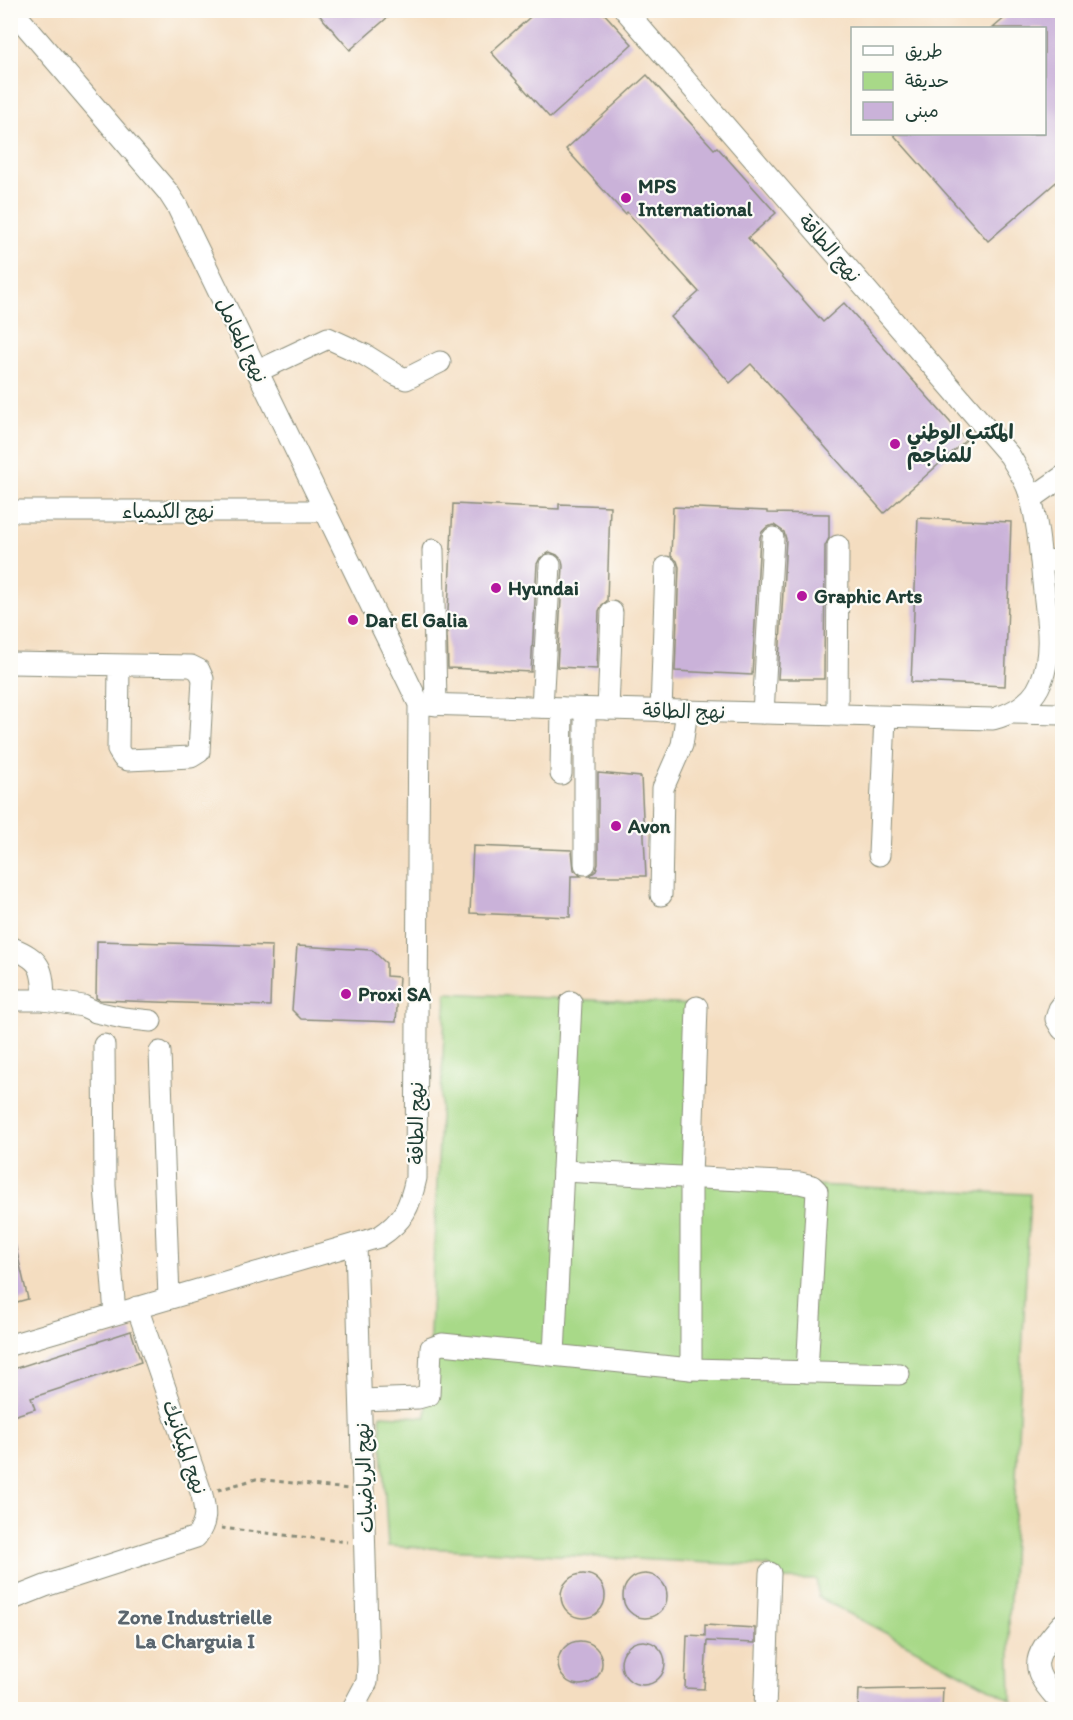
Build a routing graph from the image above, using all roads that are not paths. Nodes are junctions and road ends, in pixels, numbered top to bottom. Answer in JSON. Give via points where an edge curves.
{"nodes":[{"id":1,"x":12,"y":10,"type":"edge"},
{"id":2,"x":624,"y":10,"type":"edge"},
{"id":3,"x":440,"y":362,"type":"dead end"},
{"id":4,"x":258,"y":370,"type":"junction"},
{"id":5,"x":1062,"y":477,"type":"edge"},
{"id":6,"x":1031,"y":499,"type":"junction"},
{"id":7,"x":10,"y":511,"type":"edge"},
{"id":8,"x":326,"y":511,"type":"junction"},
{"id":9,"x":773,"y":538,"type":"dead end"},
{"id":10,"x":838,"y":546,"type":"dead end"},
{"id":11,"x":432,"y":550,"type":"dead end"},
{"id":12,"x":1041,"y":560,"type":"junction"},
{"id":13,"x":1062,"y":561,"type":"edge"},
{"id":14,"x":550,"y":565,"type":"dead end"},
{"id":15,"x":666,"y":567,"type":"dead end"},
{"id":16,"x":612,"y":612,"type":"dead end"},
{"id":17,"x":10,"y":663,"type":"edge"},
{"id":18,"x":119,"y":664,"type":"junction"},
{"id":19,"x":427,"y":704,"type":"junction"},
{"id":20,"x":552,"y":708,"type":"junction"},
{"id":21,"x":585,"y":709,"type":"junction"},
{"id":22,"x":608,"y":709,"type":"junction"},
{"id":23,"x":661,"y":711,"type":"junction"},
{"id":24,"x":687,"y":711,"type":"junction"},
{"id":25,"x":763,"y":713,"type":"junction"},
{"id":26,"x":1013,"y":713,"type":"junction"},
{"id":27,"x":1062,"y":714,"type":"edge"},
{"id":28,"x":837,"y":715,"type":"junction"},
{"id":29,"x":885,"y":717,"type":"junction"},
{"id":30,"x":561,"y":774,"type":"dead end"},
{"id":31,"x":879,"y":855,"type":"dead end"},
{"id":32,"x":585,"y":864,"type":"dead end"},
{"id":33,"x":662,"y":895,"type":"dead end"},
{"id":34,"x":10,"y":947,"type":"edge"},
{"id":35,"x":10,"y":1000,"type":"edge"},
{"id":36,"x":44,"y":1000,"type":"junction"},
{"id":37,"x":571,"y":1002,"type":"dead end"},
{"id":38,"x":1062,"y":1005,"type":"edge"},
{"id":39,"x":698,"y":1007,"type":"dead end"},
{"id":40,"x":151,"y":1020,"type":"dead end"},
{"id":41,"x":1062,"y":1029,"type":"edge"},
{"id":42,"x":104,"y":1045,"type":"dead end"},
{"id":43,"x":160,"y":1052,"type":"dead end"},
{"id":44,"x":563,"y":1171,"type":"junction"},
{"id":45,"x":692,"y":1178,"type":"junction"},
{"id":46,"x":356,"y":1244,"type":"junction"},
{"id":47,"x":169,"y":1298,"type":"junction"},
{"id":48,"x":137,"y":1307,"type":"junction"},
{"id":49,"x":115,"y":1314,"type":"junction"},
{"id":50,"x":10,"y":1345,"type":"edge"},
{"id":51,"x":554,"y":1355,"type":"junction"},
{"id":52,"x":691,"y":1369,"type":"junction"},
{"id":53,"x":807,"y":1372,"type":"junction"},
{"id":54,"x":899,"y":1374,"type":"dead end"},
{"id":55,"x":361,"y":1400,"type":"junction"},
{"id":56,"x":770,"y":1573,"type":"dead end"},
{"id":57,"x":10,"y":1600,"type":"edge"},
{"id":58,"x":1062,"y":1624,"type":"edge"},
{"id":59,"x":1062,"y":1704,"type":"edge"},
{"id":60,"x":352,"y":1710,"type":"edge"},
{"id":61,"x":765,"y":1710,"type":"edge"}],
"edges":[{"from":1,"to":4,"type":"street","name":"نهج المعامل","via":[[168,192]]},
{"from":2,"to":6,"type":"street","name":"نهج الطاقة","via":[[1010,456]]},
{"from":3,"to":4,"type":"street","via":[[406,379],[328,338]]},
{"from":4,"to":8,"type":"street","name":"نهج المعامل"},
{"from":5,"to":6,"type":"street"},
{"from":6,"to":12,"type":"street","name":"نهج الطاقة"},
{"from":7,"to":8,"type":"street","name":"نهج الكيمياء"},
{"from":8,"to":19,"type":"street","name":"نهج المعامل"},
{"from":9,"to":25,"type":"street"},
{"from":10,"to":28,"type":"street"},
{"from":11,"to":19,"type":"street"},
{"from":12,"to":13,"type":"street"},
{"from":12,"to":26,"type":"street","name":"نهج الطاقة","via":[[1049,640],[1047,661],[1041,683]]},
{"from":14,"to":20,"type":"street"},
{"from":15,"to":23,"type":"street"},
{"from":16,"to":22,"type":"street"},
{"from":17,"to":18,"type":"street"},
{"from":18,"to":18,"type":"street","via":[[191,666],[199,670],[203,678],[196,756],[123,758],[118,750]]},
{"from":19,"to":20,"type":"street","name":"نهج الطاقة"},
{"from":19,"to":46,"type":"street","name":"نهج الطاقة","via":[[416,1178],[403,1216],[379,1238]]},
{"from":20,"to":21,"type":"street","name":"نهج الطاقة"},
{"from":20,"to":30,"type":"street"},
{"from":21,"to":22,"type":"street","name":"نهج الطاقة"},
{"from":21,"to":32,"type":"street"},
{"from":22,"to":23,"type":"street","name":"نهج الطاقة"},
{"from":23,"to":24,"type":"street","name":"نهج الطاقة"},
{"from":24,"to":25,"type":"street","name":"نهج الطاقة"},
{"from":24,"to":33,"type":"street","via":[[682,745],[663,788]]},
{"from":25,"to":28,"type":"street","name":"نهج الطاقة"},
{"from":26,"to":27,"type":"street"},
{"from":26,"to":29,"type":"street","name":"نهج الطاقة","via":[[993,719]]},
{"from":28,"to":29,"type":"street","name":"نهج الطاقة"},
{"from":29,"to":31,"type":"street"},
{"from":34,"to":36,"type":"street","via":[[35,959],[43,972]]},
{"from":35,"to":36,"type":"street"},
{"from":36,"to":40,"type":"street","via":[[123,1018]]},
{"from":37,"to":44,"type":"street"},
{"from":38,"to":41,"type":"street","via":[[1056,1019]]},
{"from":39,"to":45,"type":"street"},
{"from":42,"to":49,"type":"street","via":[[105,1186]]},
{"from":43,"to":47,"type":"street"},
{"from":44,"to":45,"type":"street"},
{"from":44,"to":51,"type":"street"},
{"from":45,"to":52,"type":"street"},
{"from":45,"to":53,"type":"street","via":[[800,1183],[817,1191]]},
{"from":46,"to":47,"type":"street","name":"نهج الطاقة"},
{"from":46,"to":55,"type":"street","name":"نهج الرياضيات"},
{"from":47,"to":48,"type":"street","name":"نهج الطاقة"},
{"from":48,"to":49,"type":"street","name":"نهج الطاقة"},
{"from":48,"to":57,"type":"street","name":"نهج الميكانيك","via":[[202,1495],[204,1526],[196,1537]]},
{"from":49,"to":50,"type":"street","name":"نهج الطاقة"},
{"from":51,"to":52,"type":"street"},
{"from":51,"to":55,"type":"street","via":[[442,1344],[431,1348],[429,1395]]},
{"from":52,"to":53,"type":"street"},
{"from":53,"to":54,"type":"street"},
{"from":55,"to":60,"type":"street","name":"نهج الرياضيات","via":[[368,1664],[367,1682]]},
{"from":56,"to":61,"type":"street"},
{"from":58,"to":59,"type":"street","via":[[1037,1662],[1040,1679]]}]}
